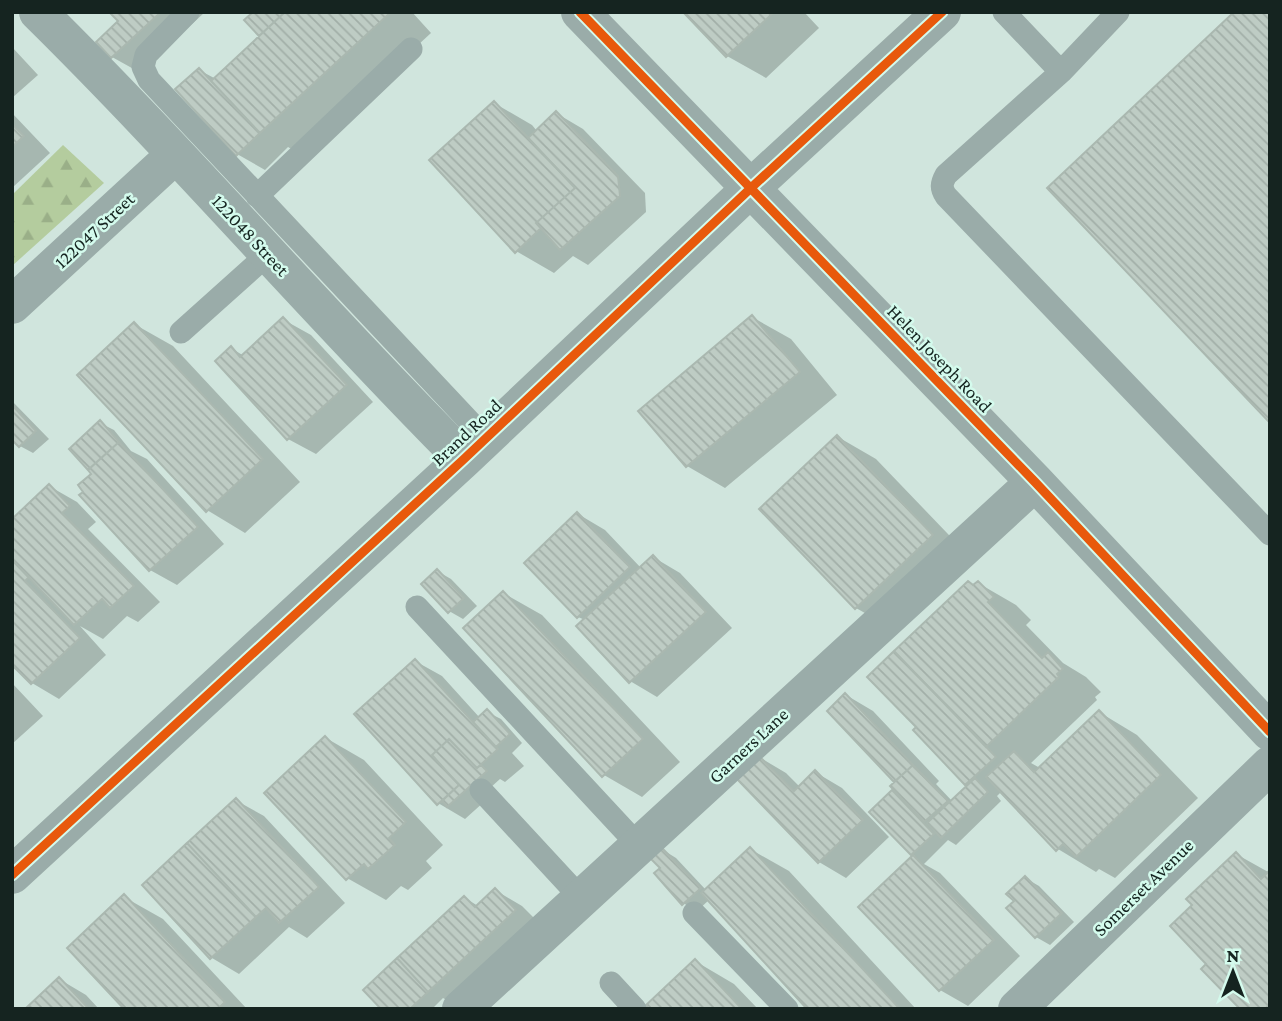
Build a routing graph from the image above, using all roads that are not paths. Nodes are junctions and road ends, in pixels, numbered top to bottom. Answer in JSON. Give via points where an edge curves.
{"nodes":[{"id":1,"x":38,"y":12,"type":"edge"},
{"id":2,"x":188,"y":12,"type":"edge"},
{"id":3,"x":580,"y":12,"type":"edge"},
{"id":4,"x":942,"y":12,"type":"edge"},
{"id":5,"x":1004,"y":12,"type":"edge"},
{"id":6,"x":1118,"y":12,"type":"edge"},
{"id":7,"x":411,"y":49,"type":"dead end"},
{"id":8,"x":1060,"y":72,"type":"junction"},
{"id":9,"x":176,"y":154,"type":"junction"},
{"id":10,"x":752,"y":187,"type":"junction"},
{"id":11,"x":257,"y":196,"type":"junction"},
{"id":12,"x":268,"y":254,"type":"junction"},
{"id":13,"x":12,"y":306,"type":"edge"},
{"id":14,"x":181,"y":332,"type":"dead end"},
{"id":15,"x":474,"y":449,"type":"junction"},
{"id":16,"x":1035,"y":482,"type":"junction"},
{"id":17,"x":1270,"y":534,"type":"edge"},
{"id":18,"x":417,"y":607,"type":"dead end"},
{"id":19,"x":1270,"y":732,"type":"edge"},
{"id":20,"x":1270,"y":765,"type":"edge"},
{"id":21,"x":481,"y":790,"type":"dead end"},
{"id":22,"x":639,"y":846,"type":"junction"},
{"id":23,"x":12,"y":875,"type":"edge"},
{"id":24,"x":581,"y":898,"type":"junction"},
{"id":25,"x":694,"y":913,"type":"dead end"},
{"id":26,"x":611,"y":984,"type":"dead end"},
{"id":27,"x":461,"y":1009,"type":"edge"},
{"id":28,"x":635,"y":1009,"type":"edge"},
{"id":29,"x":788,"y":1009,"type":"edge"},
{"id":30,"x":1017,"y":1009,"type":"edge"}],
"edges":[{"from":1,"to":9,"type":"street","name":"122048 Street"},
{"from":2,"to":11,"type":"lane","via":[[146,55],[143,67],[149,80]]},
{"from":3,"to":10,"type":"street","name":"Helen Joseph Road"},
{"from":4,"to":10,"type":"street","name":"Brand Road"},
{"from":5,"to":8,"type":"lane"},
{"from":6,"to":8,"type":"lane"},
{"from":7,"to":11,"type":"lane"},
{"from":8,"to":17,"type":"lane","via":[[946,175],[942,188]]},
{"from":9,"to":12,"type":"street","name":"122048 Street"},
{"from":9,"to":13,"type":"street","name":"122047 Street"},
{"from":10,"to":15,"type":"street","name":"Brand Road"},
{"from":10,"to":16,"type":"street","name":"Helen Joseph Road"},
{"from":11,"to":15,"type":"lane"},
{"from":12,"to":14,"type":"lane"},
{"from":12,"to":15,"type":"street","name":"122048 Street","via":[[400,395]]},
{"from":15,"to":23,"type":"street","name":"Brand Road"},
{"from":16,"to":19,"type":"street","name":"Helen Joseph Road"},
{"from":16,"to":22,"type":"street","name":"Garners Lane"},
{"from":18,"to":22,"type":"lane"},
{"from":20,"to":30,"type":"street","name":"Somerset Avenue"},
{"from":21,"to":24,"type":"lane"},
{"from":22,"to":24,"type":"street","name":"Garners Lane"},
{"from":24,"to":27,"type":"street","name":"Garners Lane"},
{"from":25,"to":29,"type":"lane"},
{"from":26,"to":28,"type":"lane"}]}
